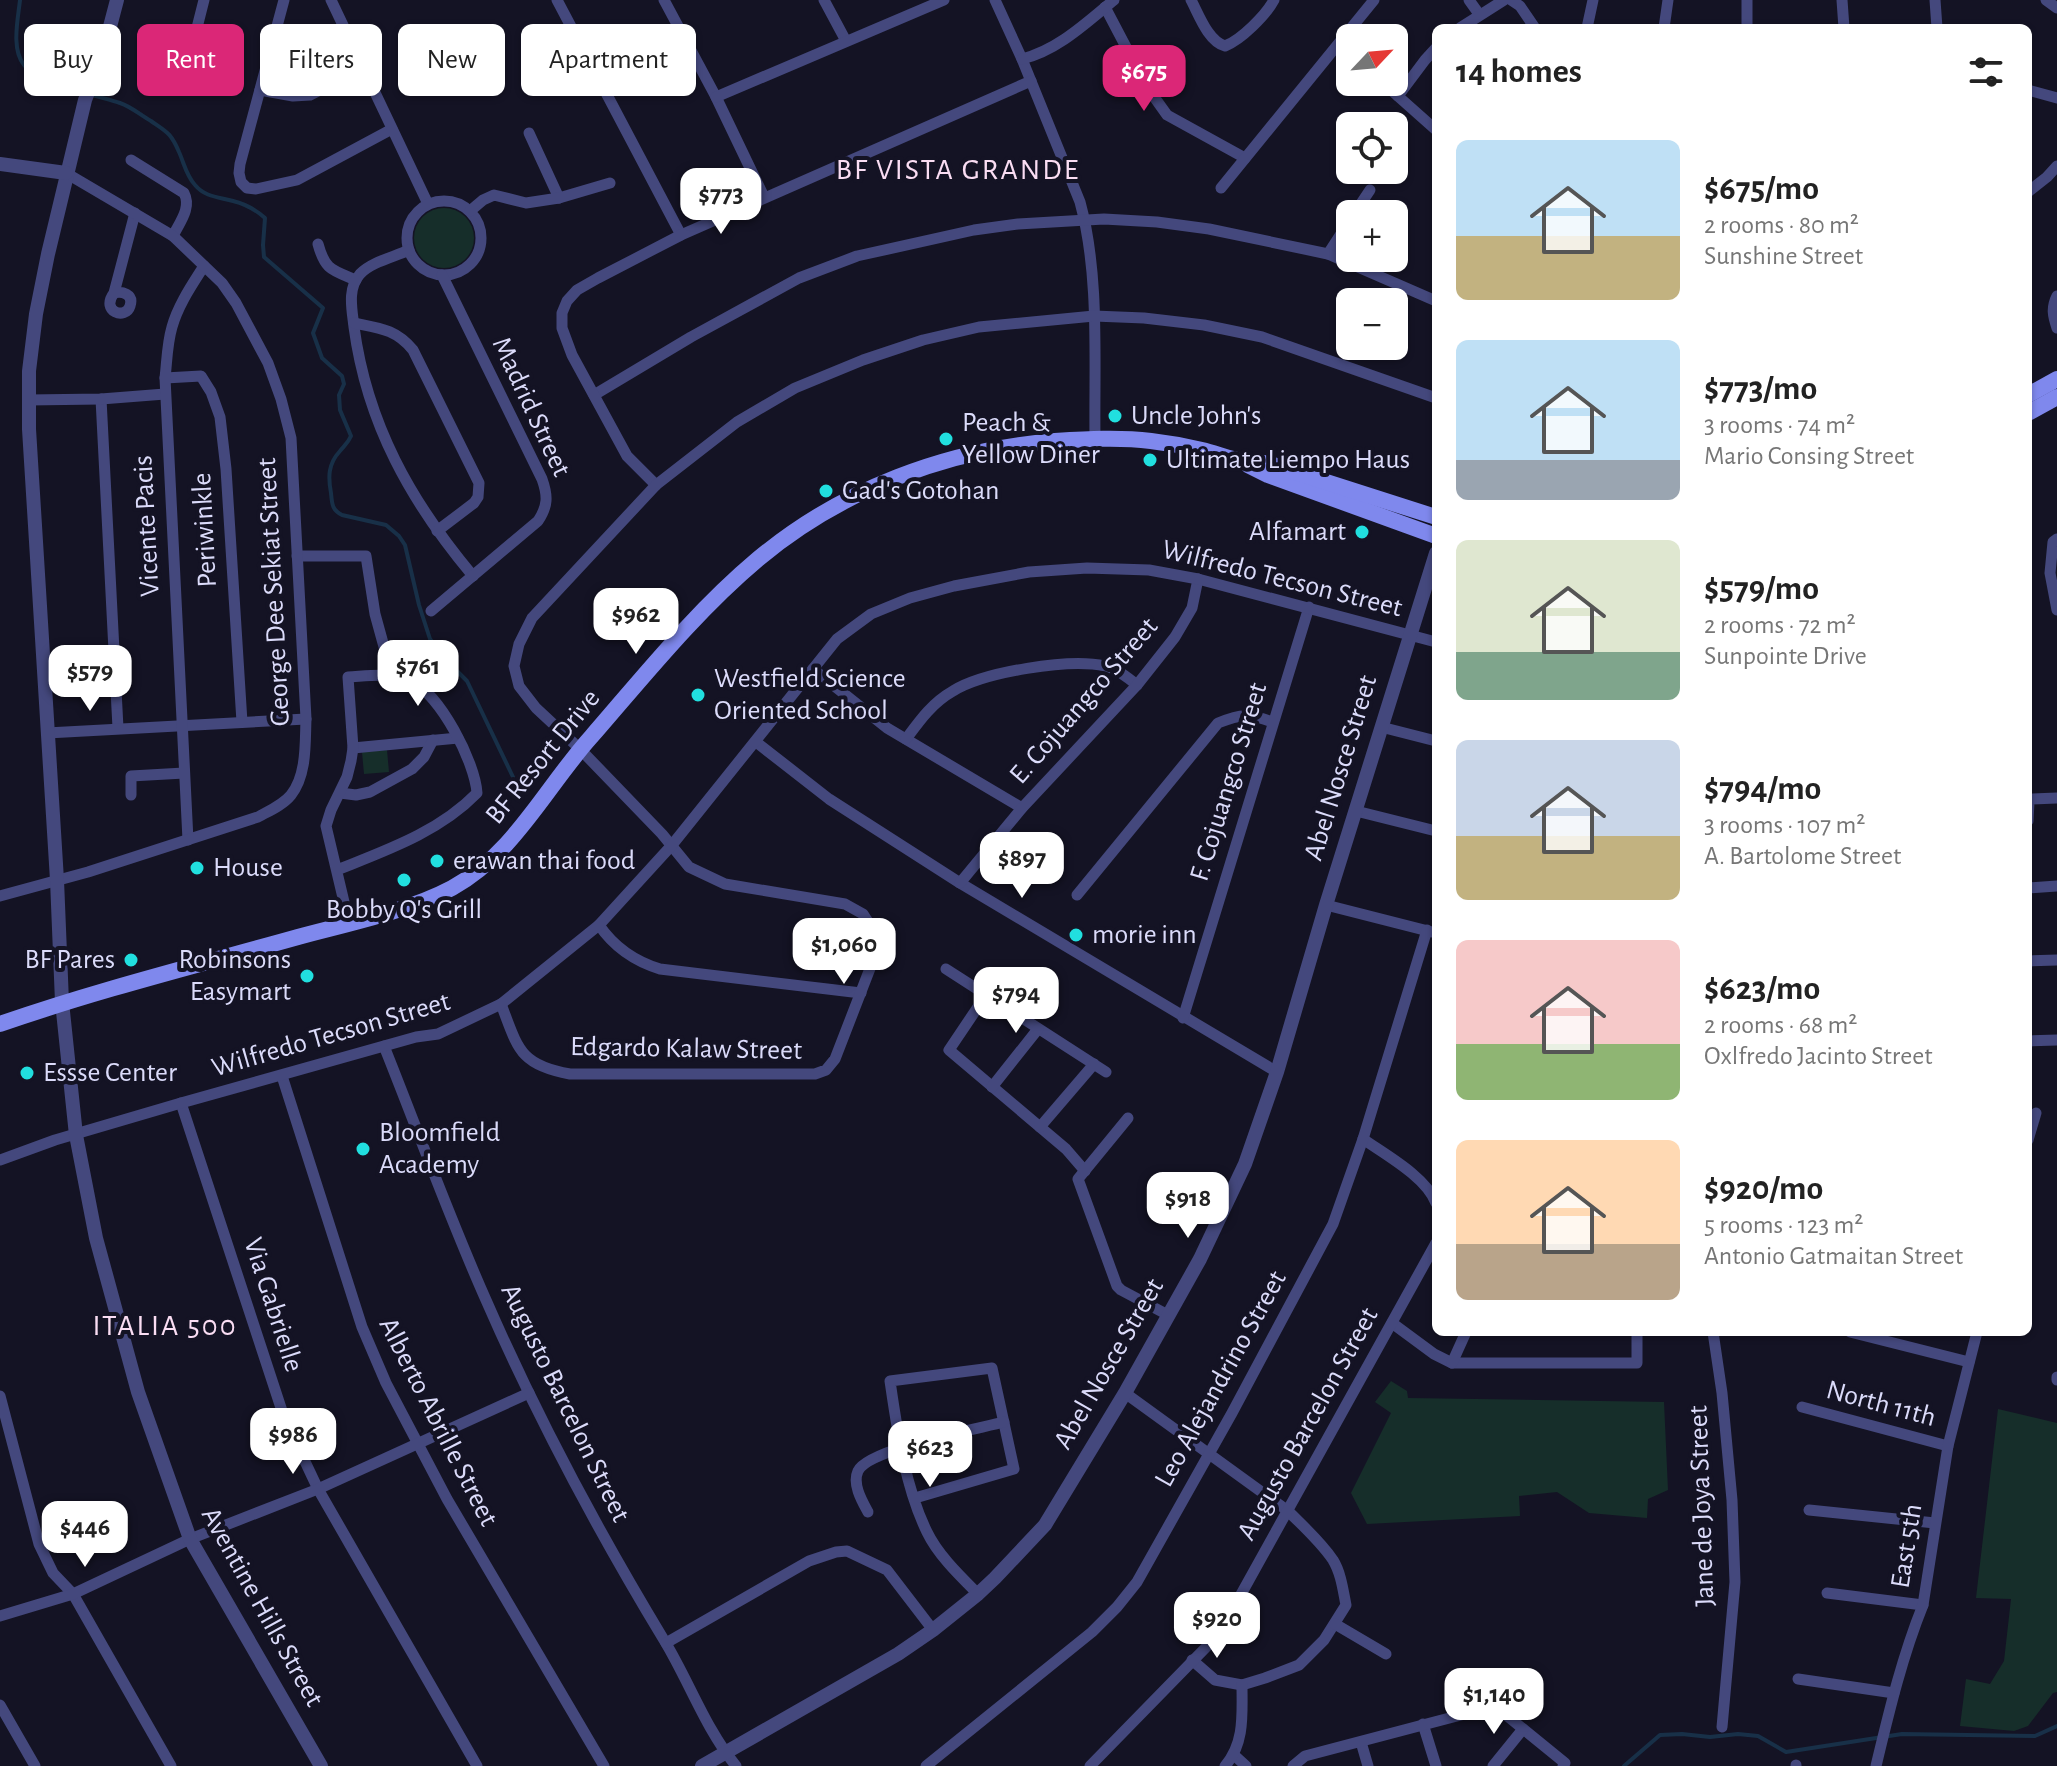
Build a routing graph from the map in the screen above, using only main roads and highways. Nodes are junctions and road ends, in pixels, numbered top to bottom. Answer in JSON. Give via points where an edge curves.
{"nodes":[{"id":1,"x":2057,"y":379,"type":"edge"},
{"id":2,"x":2032,"y":393,"type":"edge"},
{"id":3,"x":2057,"y":397,"type":"edge"},
{"id":4,"x":2032,"y":411,"type":"edge"},
{"id":5,"x":1244,"y":461,"type":"junction"},
{"id":6,"x":1432,"y":516,"type":"edge"},
{"id":7,"x":1432,"y":535,"type":"edge"},
{"id":8,"x":0,"y":1024,"type":"edge"}],
"edges":[{"from":1,"to":2,"type":"main road"},
{"from":3,"to":4,"type":"main road"},
{"from":5,"to":6,"type":"main road","name":"BF Resort Drive","via":[[1260,461]]},
{"from":5,"to":7,"type":"main road","name":"BF Resort Drive","via":[[1268,475]]},
{"from":5,"to":8,"type":"main road","name":"BF Resort Drive","via":[[1150,441],[1095,438],[1024,444],[960,456],[846,500],[756,561],[699,616],[580,749],[521,829],[453,887],[413,904]]}]}
